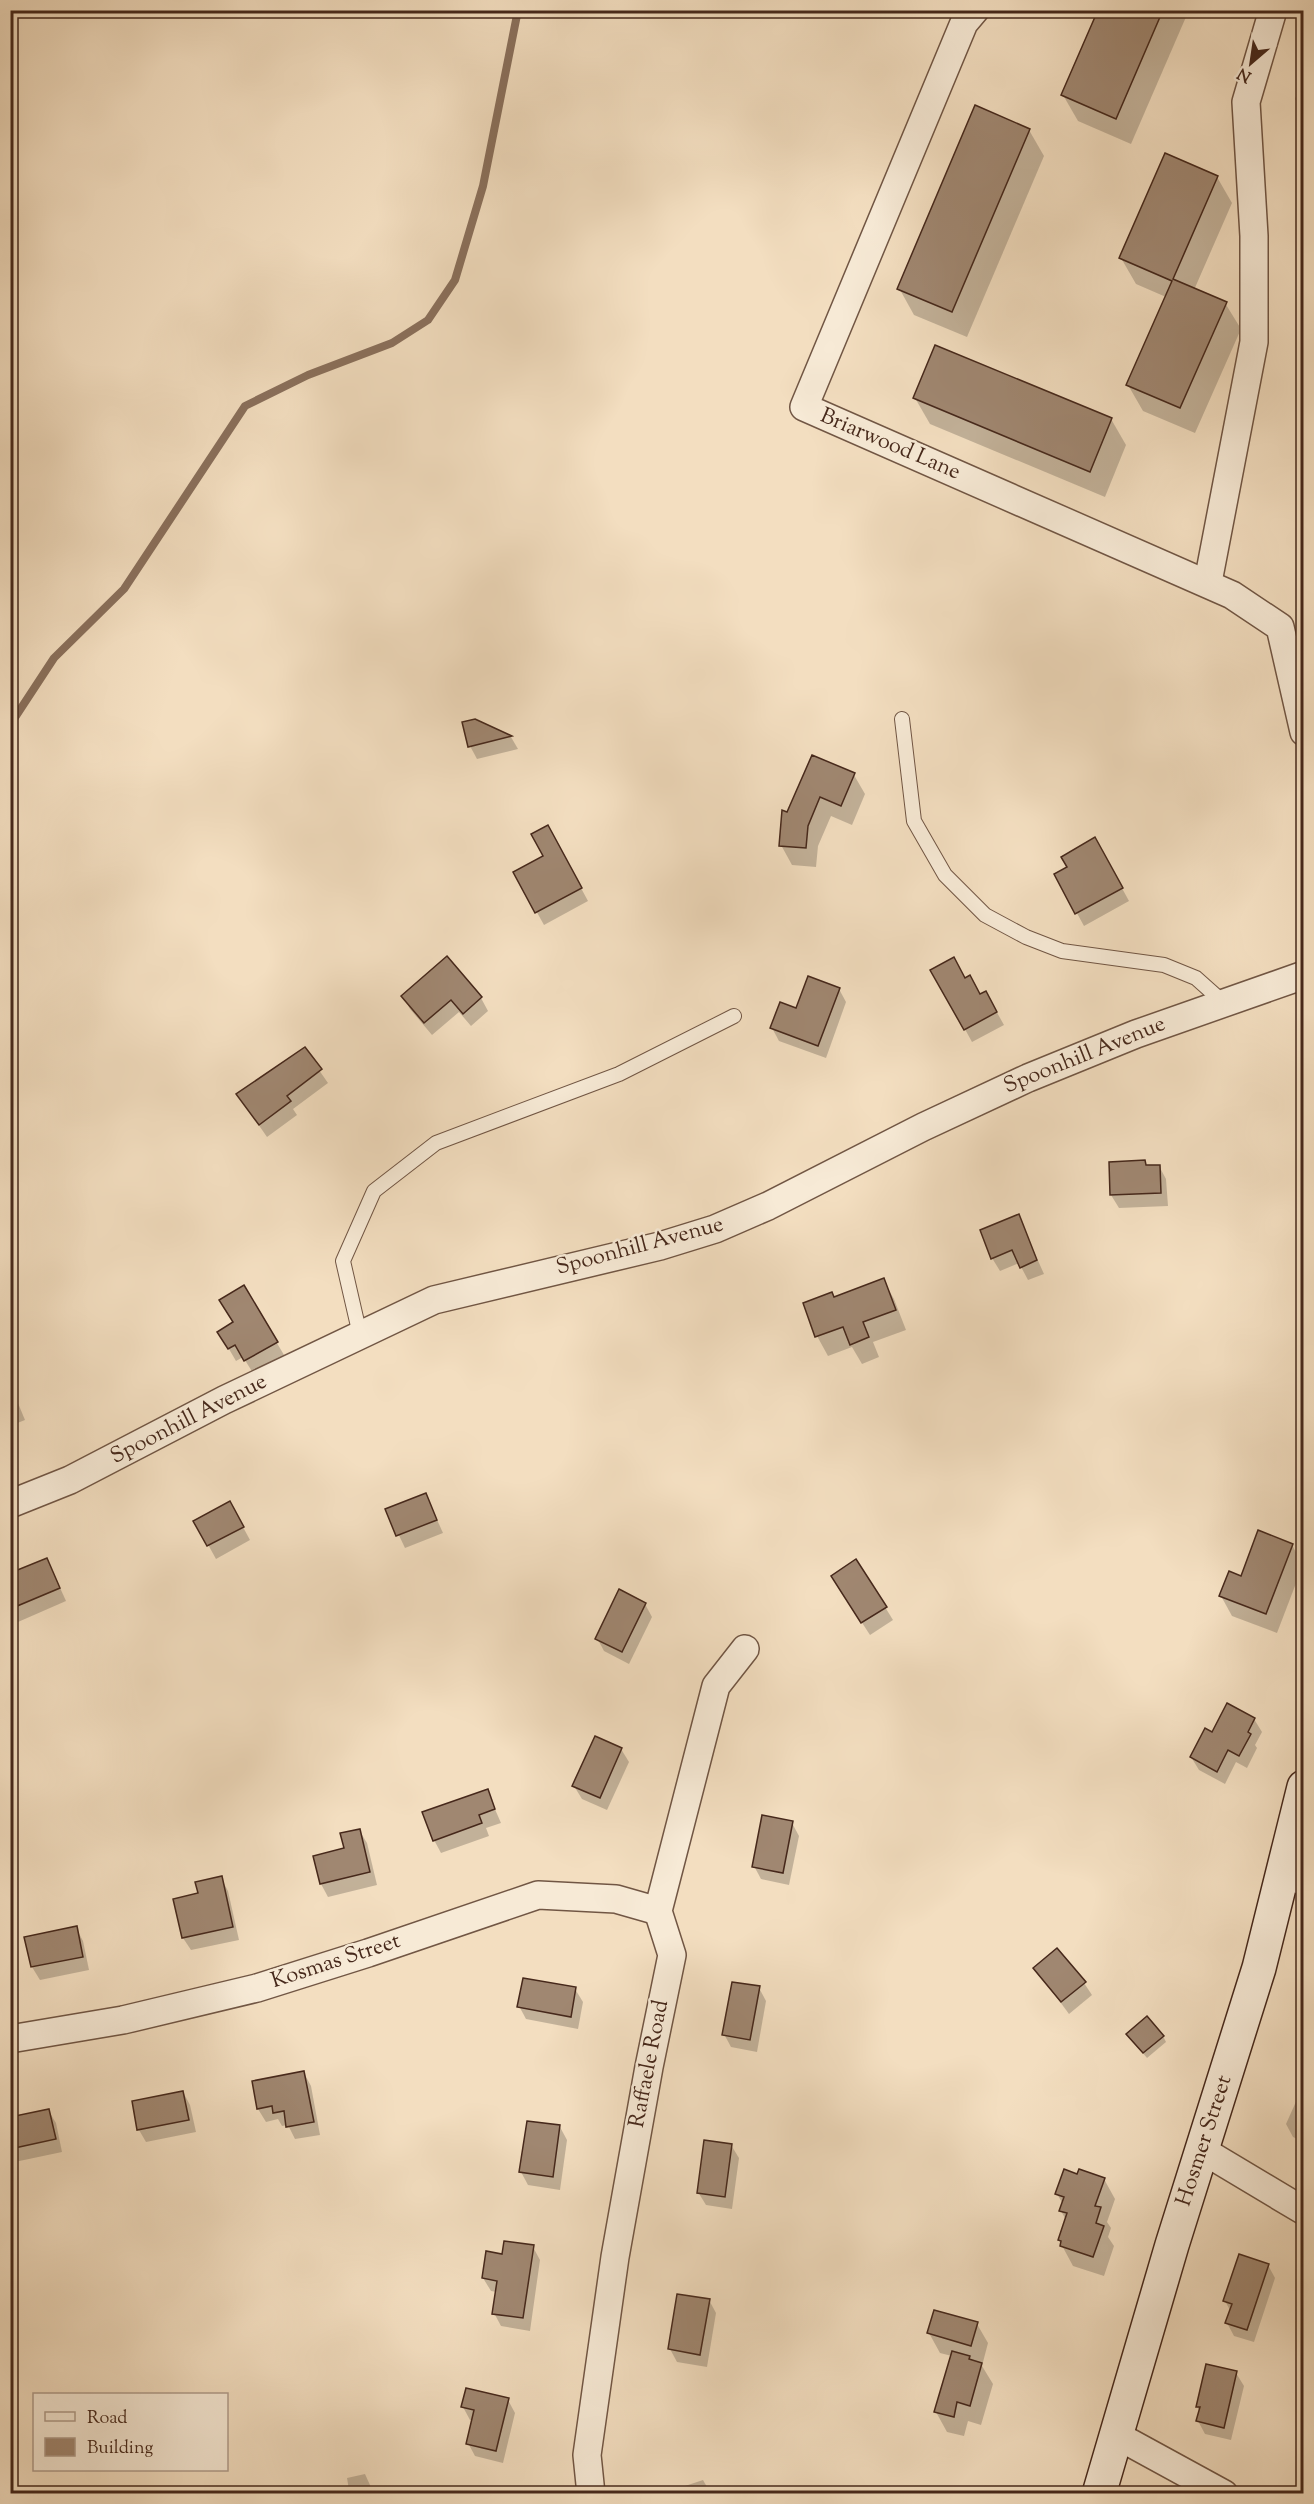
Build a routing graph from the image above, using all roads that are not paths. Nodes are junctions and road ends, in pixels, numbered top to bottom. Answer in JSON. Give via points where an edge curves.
{"nodes":[{"id":1,"x":975,"y":10,"type":"edge"},
{"id":2,"x":1273,"y":10,"type":"edge"},
{"id":3,"x":1208,"y":582,"type":"junction"},
{"id":4,"x":902,"y":719,"type":"dead end"},
{"id":5,"x":1304,"y":732,"type":"edge"},
{"id":6,"x":1304,"y":975,"type":"edge"},
{"id":7,"x":1224,"y":1003,"type":"junction"},
{"id":8,"x":734,"y":1016,"type":"dead end"},
{"id":9,"x":360,"y":1335,"type":"junction"},
{"id":10,"x":10,"y":1504,"type":"edge"},
{"id":11,"x":745,"y":1649,"type":"dead end"},
{"id":12,"x":1304,"y":1786,"type":"edge"},
{"id":13,"x":1293,"y":1876,"type":"edge"},
{"id":14,"x":658,"y":1911,"type":"junction"},
{"id":15,"x":10,"y":2039,"type":"edge"},
{"id":16,"x":1202,"y":2150,"type":"junction"},
{"id":17,"x":1304,"y":2211,"type":"edge"},
{"id":18,"x":1116,"y":2435,"type":"junction"},
{"id":19,"x":591,"y":2493,"type":"edge"},
{"id":20,"x":1099,"y":2493,"type":"edge"},
{"id":21,"x":1224,"y":2493,"type":"edge"}],
"edges":[{"from":1,"to":3,"type":"street","name":"Briarwood Lane","via":[[964,23],[804,407]]},
{"from":2,"to":3,"type":"street","via":[[1246,102],[1254,236],[1254,342]]},
{"from":3,"to":5,"type":"street","name":"Briarwood Lane","via":[[1280,627]]},
{"from":4,"to":7,"type":"lane","via":[[914,821],[945,875],[985,915],[1062,951],[1164,965],[1196,978]]},
{"from":6,"to":7,"type":"street","name":"Spoonhill Avenue"},
{"from":7,"to":9,"type":"street","name":"Spoonhill Avenue","via":[[1028,1078],[715,1229],[660,1246],[434,1300]]},
{"from":8,"to":9,"type":"lane","via":[[619,1074],[436,1143],[375,1191],[344,1261]]},
{"from":9,"to":10,"type":"street","name":"Spoonhill Avenue","via":[[70,1480]]},
{"from":11,"to":14,"type":"street","via":[[717,1686]]},
{"from":12,"to":13,"type":"street","name":"Hosmer Street"},
{"from":13,"to":16,"type":"street","name":"Hosmer Street","via":[[1274,1912]]},
{"from":14,"to":15,"type":"street","name":"Kosmas Street","via":[[616,1899],[538,1895],[257,1988],[123,2020]]},
{"from":14,"to":19,"type":"street","name":"Raffaele Road","via":[[672,1955],[615,2257],[588,2455]]},
{"from":16,"to":17,"type":"street"},
{"from":16,"to":18,"type":"street","name":"Hosmer Street"},
{"from":18,"to":20,"type":"street","name":"Hosmer Street"},
{"from":18,"to":21,"type":"street"}]}
